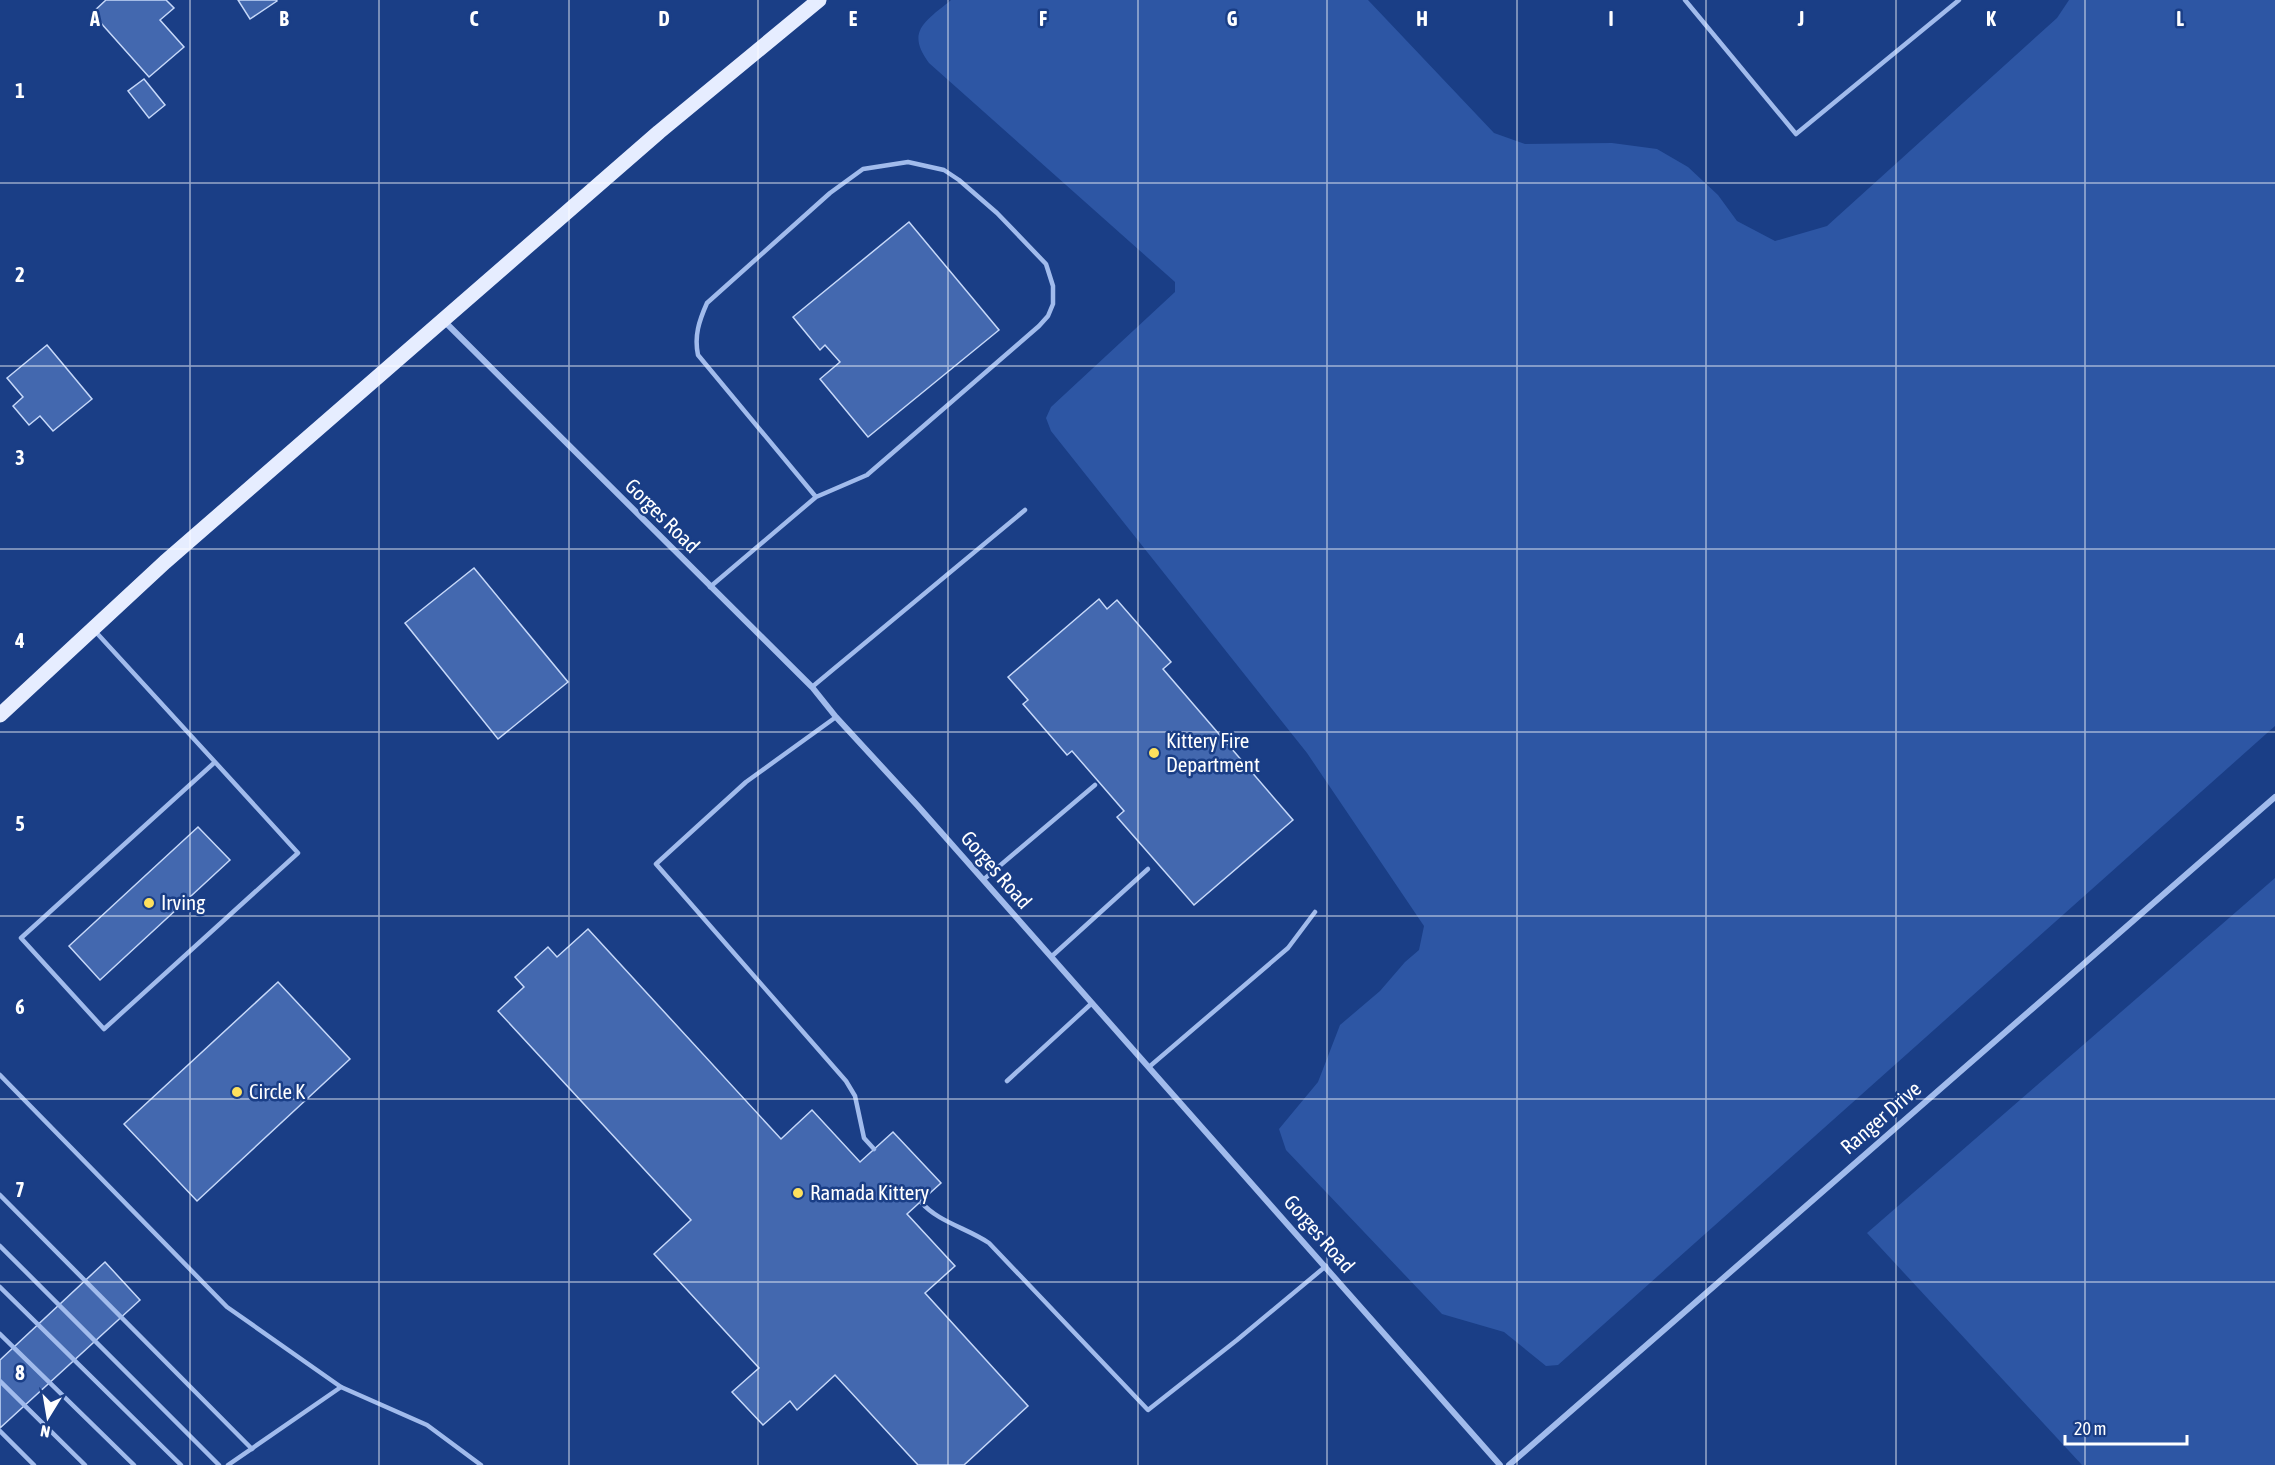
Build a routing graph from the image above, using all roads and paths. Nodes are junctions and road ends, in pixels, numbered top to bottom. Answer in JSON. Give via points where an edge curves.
{"nodes":[{"id":1,"x":819,"y":0,"type":"edge"},
{"id":2,"x":1685,"y":0,"type":"edge"},
{"id":3,"x":1959,"y":0,"type":"edge"},
{"id":4,"x":443,"y":320,"type":"junction"},
{"id":5,"x":816,"y":497,"type":"junction"},
{"id":6,"x":1025,"y":510,"type":"dead end"},
{"id":7,"x":710,"y":587,"type":"junction"},
{"id":8,"x":93,"y":628,"type":"junction"},
{"id":9,"x":812,"y":687,"type":"junction"},
{"id":10,"x":0,"y":715,"type":"edge"},
{"id":11,"x":836,"y":717,"type":"junction"},
{"id":12,"x":214,"y":762,"type":"junction"},
{"id":13,"x":1095,"y":785,"type":"dead end"},
{"id":14,"x":2275,"y":797,"type":"edge"},
{"id":15,"x":1148,"y":869,"type":"dead end"},
{"id":16,"x":983,"y":880,"type":"junction"},
{"id":17,"x":1316,"y":912,"type":"dead end"},
{"id":18,"x":1051,"y":957,"type":"junction"},
{"id":19,"x":1092,"y":1003,"type":"junction"},
{"id":20,"x":1149,"y":1067,"type":"junction"},
{"id":21,"x":0,"y":1075,"type":"edge"},
{"id":22,"x":1007,"y":1081,"type":"dead end"},
{"id":23,"x":874,"y":1149,"type":"dead end"},
{"id":24,"x":0,"y":1195,"type":"edge"},
{"id":25,"x":921,"y":1202,"type":"dead end"},
{"id":26,"x":0,"y":1246,"type":"edge"},
{"id":27,"x":1326,"y":1266,"type":"junction"},
{"id":28,"x":0,"y":1287,"type":"edge"},
{"id":29,"x":0,"y":1334,"type":"edge"},
{"id":30,"x":0,"y":1381,"type":"edge"},
{"id":31,"x":341,"y":1387,"type":"junction"},
{"id":32,"x":0,"y":1431,"type":"edge"},
{"id":33,"x":252,"y":1449,"type":"junction"},
{"id":34,"x":34,"y":1465,"type":"edge"},
{"id":35,"x":85,"y":1465,"type":"edge"},
{"id":36,"x":134,"y":1465,"type":"edge"},
{"id":37,"x":181,"y":1465,"type":"edge"},
{"id":38,"x":219,"y":1465,"type":"edge"},
{"id":39,"x":228,"y":1465,"type":"edge"},
{"id":40,"x":481,"y":1465,"type":"edge"},
{"id":41,"x":1500,"y":1465,"type":"edge"},
{"id":42,"x":1509,"y":1465,"type":"edge"}],
"edges":[{"from":1,"to":4,"type":"main road","via":[[658,132]]},
{"from":2,"to":3,"type":"lane","via":[[1796,134]]},
{"from":4,"to":7,"type":"street","name":"Gorges Road"},
{"from":4,"to":8,"type":"main road"},
{"from":5,"to":5,"type":"lane","via":[[867,475],[1048,316],[1053,304],[1053,286],[1046,264],[997,213],[944,170],[908,162],[863,169],[830,193],[707,303],[701,317],[698,355]]},
{"from":5,"to":7,"type":"lane"},
{"from":6,"to":9,"type":"lane"},
{"from":7,"to":9,"type":"street","name":"Gorges Road"},
{"from":8,"to":10,"type":"main road"},
{"from":8,"to":12,"type":"lane"},
{"from":9,"to":11,"type":"street","name":"Gorges Road"},
{"from":11,"to":16,"type":"street","name":"Gorges Road"},
{"from":11,"to":23,"type":"lane","via":[[746,782],[656,864],[846,1081],[855,1096],[864,1138]]},
{"from":12,"to":12,"type":"lane","via":[[21,938],[104,1029],[298,853]]},
{"from":13,"to":16,"type":"lane"},
{"from":14,"to":42,"type":"street","name":"Ranger Drive"},
{"from":15,"to":18,"type":"lane"},
{"from":16,"to":18,"type":"street","name":"Gorges Road"},
{"from":17,"to":20,"type":"lane","via":[[1288,948]]},
{"from":18,"to":19,"type":"street","name":"Gorges Road"},
{"from":19,"to":20,"type":"street","name":"Gorges Road"},
{"from":19,"to":22,"type":"lane"},
{"from":20,"to":27,"type":"street","name":"Gorges Road"},
{"from":21,"to":31,"type":"lane","via":[[227,1307]]},
{"from":24,"to":33,"type":"lane"},
{"from":25,"to":27,"type":"lane","via":[[930,1213],[989,1243],[1148,1410]]},
{"from":26,"to":38,"type":"lane"},
{"from":27,"to":41,"type":"street","name":"Gorges Road"},
{"from":28,"to":37,"type":"lane"},
{"from":29,"to":36,"type":"lane"},
{"from":30,"to":35,"type":"lane"},
{"from":31,"to":33,"type":"lane"},
{"from":31,"to":40,"type":"lane","via":[[427,1425]]},
{"from":32,"to":34,"type":"lane"},
{"from":33,"to":39,"type":"lane"}]}
